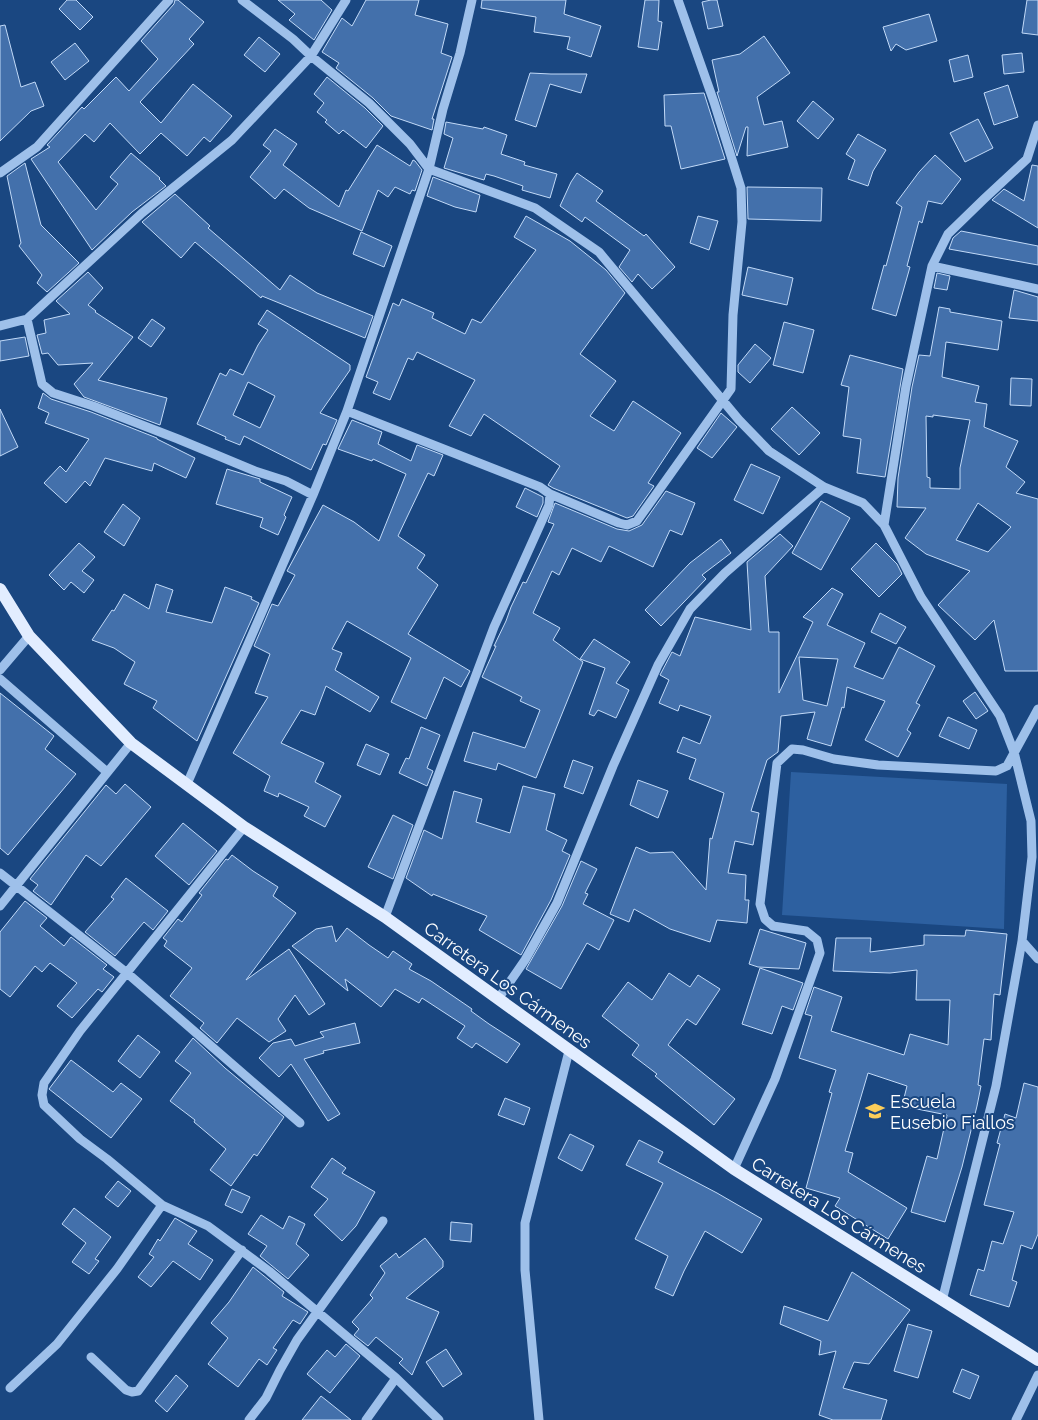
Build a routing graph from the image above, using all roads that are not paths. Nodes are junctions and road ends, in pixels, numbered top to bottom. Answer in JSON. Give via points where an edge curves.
{"nodes":[{"id":1,"x":169,"y":0,"type":"edge"},
{"id":2,"x":242,"y":0,"type":"edge"},
{"id":3,"x":346,"y":0,"type":"edge"},
{"id":4,"x":472,"y":0,"type":"edge"},
{"id":5,"x":678,"y":0,"type":"edge"},
{"id":6,"x":311,"y":56,"type":"junction"},
{"id":7,"x":1038,"y":125,"type":"edge"},
{"id":8,"x":429,"y":169,"type":"junction"},
{"id":9,"x":0,"y":173,"type":"edge"},
{"id":10,"x":932,"y":266,"type":"junction"},
{"id":11,"x":1038,"y":289,"type":"edge"},
{"id":12,"x":27,"y":319,"type":"junction"},
{"id":13,"x":0,"y":326,"type":"edge"},
{"id":14,"x":724,"y":401,"type":"junction"},
{"id":15,"x":347,"y":411,"type":"junction"},
{"id":16,"x":824,"y":487,"type":"junction"},
{"id":17,"x":550,"y":494,"type":"junction"},
{"id":18,"x":313,"y":495,"type":"junction"},
{"id":19,"x":884,"y":525,"type":"junction"},
{"id":20,"x":0,"y":589,"type":"edge"},
{"id":21,"x":29,"y":636,"type":"junction"},
{"id":22,"x":0,"y":670,"type":"edge"},
{"id":23,"x":0,"y":679,"type":"edge"},
{"id":24,"x":1038,"y":709,"type":"edge"},
{"id":25,"x":131,"y":743,"type":"junction"},
{"id":26,"x":1014,"y":752,"type":"junction"},
{"id":27,"x":107,"y":772,"type":"junction"},
{"id":28,"x":187,"y":784,"type":"junction"},
{"id":29,"x":244,"y":827,"type":"junction"},
{"id":30,"x":0,"y":873,"type":"edge"},
{"id":31,"x":17,"y":886,"type":"junction"},
{"id":32,"x":0,"y":906,"type":"edge"},
{"id":33,"x":385,"y":917,"type":"junction"},
{"id":34,"x":1022,"y":941,"type":"junction"},
{"id":35,"x":1038,"y":959,"type":"edge"},
{"id":36,"x":127,"y":973,"type":"junction"},
{"id":37,"x":498,"y":999,"type":"junction"},
{"id":38,"x":569,"y":1051,"type":"junction"},
{"id":39,"x":300,"y":1123,"type":"dead end"},
{"id":40,"x":734,"y":1169,"type":"junction"},
{"id":41,"x":162,"y":1205,"type":"junction"},
{"id":42,"x":383,"y":1221,"type":"dead end"},
{"id":43,"x":242,"y":1250,"type":"junction"},
{"id":44,"x":942,"y":1301,"type":"junction"},
{"id":45,"x":317,"y":1311,"type":"junction"},
{"id":46,"x":91,"y":1357,"type":"dead end"},
{"id":47,"x":1038,"y":1360,"type":"edge"},
{"id":48,"x":1038,"y":1375,"type":"edge"},
{"id":49,"x":396,"y":1378,"type":"junction"},
{"id":50,"x":10,"y":1388,"type":"dead end"},
{"id":51,"x":249,"y":1420,"type":"edge"},
{"id":52,"x":366,"y":1420,"type":"edge"},
{"id":53,"x":439,"y":1420,"type":"edge"},
{"id":54,"x":539,"y":1420,"type":"edge"},
{"id":55,"x":1016,"y":1420,"type":"edge"}],
"edges":[{"from":1,"to":9,"type":"street","via":[[37,147]]},
{"from":2,"to":6,"type":"street"},
{"from":3,"to":6,"type":"street"},
{"from":4,"to":8,"type":"street"},
{"from":5,"to":14,"type":"street","via":[[741,188],[742,222],[733,315],[731,389]]},
{"from":6,"to":8,"type":"street","via":[[374,109],[410,144]]},
{"from":6,"to":12,"type":"street","via":[[232,140],[142,213]]},
{"from":7,"to":10,"type":"street","via":[[1028,159],[948,234]]},
{"from":8,"to":14,"type":"street","via":[[535,208],[599,252]]},
{"from":8,"to":15,"type":"street"},
{"from":10,"to":11,"type":"street"},
{"from":10,"to":19,"type":"street","via":[[906,386]]},
{"from":12,"to":13,"type":"street"},
{"from":12,"to":18,"type":"street","via":[[42,384],[53,393],[178,438]]},
{"from":14,"to":16,"type":"street","via":[[769,451]]},
{"from":14,"to":17,"type":"street","via":[[637,521],[627,525],[619,523]]},
{"from":15,"to":17,"type":"street","via":[[540,487]]},
{"from":15,"to":18,"type":"street"},
{"from":16,"to":19,"type":"street","via":[[863,503]]},
{"from":16,"to":37,"type":"street","via":[[725,572],[690,609],[658,665],[557,903],[525,960]]},
{"from":17,"to":33,"type":"street","via":[[549,504],[494,627]]},
{"from":18,"to":28,"type":"street"},
{"from":19,"to":26,"type":"street","via":[[921,597],[1000,716]]},
{"from":20,"to":21,"type":"main road","name":"Carretera Los Cármenes"},
{"from":21,"to":22,"type":"street"},
{"from":21,"to":25,"type":"main road","name":"Carretera Los Cármenes"},
{"from":23,"to":27,"type":"street"},
{"from":24,"to":26,"type":"street"},
{"from":25,"to":27,"type":"street"},
{"from":25,"to":28,"type":"main road","name":"Carretera Los Cármenes"},
{"from":26,"to":34,"type":"street","via":[[1031,821],[1032,857]]},
{"from":26,"to":40,"type":"street","via":[[1007,766],[996,771],[878,765],[792,749],[777,763],[760,904],[773,926],[806,931],[817,940],[820,952],[774,1080]]},
{"from":27,"to":31,"type":"street"},
{"from":28,"to":29,"type":"main road","name":"Carretera Los Cármenes"},
{"from":29,"to":33,"type":"main road","name":"Carretera Los Cármenes"},
{"from":29,"to":36,"type":"street"},
{"from":30,"to":31,"type":"street"},
{"from":31,"to":32,"type":"street"},
{"from":31,"to":36,"type":"street"},
{"from":33,"to":37,"type":"main road","name":"Carretera Los Cármenes"},
{"from":34,"to":35,"type":"street"},
{"from":34,"to":44,"type":"street","via":[[996,1086]]},
{"from":36,"to":39,"type":"street"},
{"from":36,"to":41,"type":"street","via":[[44,1082],[42,1095],[44,1105],[80,1139]]},
{"from":37,"to":38,"type":"main road","name":"Carretera Los Cármenes"},
{"from":38,"to":40,"type":"main road","name":"Carretera Los Cármenes"},
{"from":38,"to":54,"type":"street","via":[[525,1222],[525,1270]]},
{"from":40,"to":44,"type":"main road","name":"Carretera Los Cármenes"},
{"from":41,"to":43,"type":"street","via":[[208,1226]]},
{"from":41,"to":50,"type":"street","via":[[117,1269],[57,1344]]},
{"from":42,"to":45,"type":"street"},
{"from":43,"to":45,"type":"street"},
{"from":43,"to":46,"type":"street","via":[[138,1390],[126,1390]]},
{"from":44,"to":47,"type":"main road","name":"Carretera Los Cármenes"},
{"from":45,"to":49,"type":"street"},
{"from":45,"to":51,"type":"street","via":[[266,1398]]},
{"from":48,"to":55,"type":"street"},
{"from":49,"to":52,"type":"street"},
{"from":49,"to":53,"type":"street"}]}
